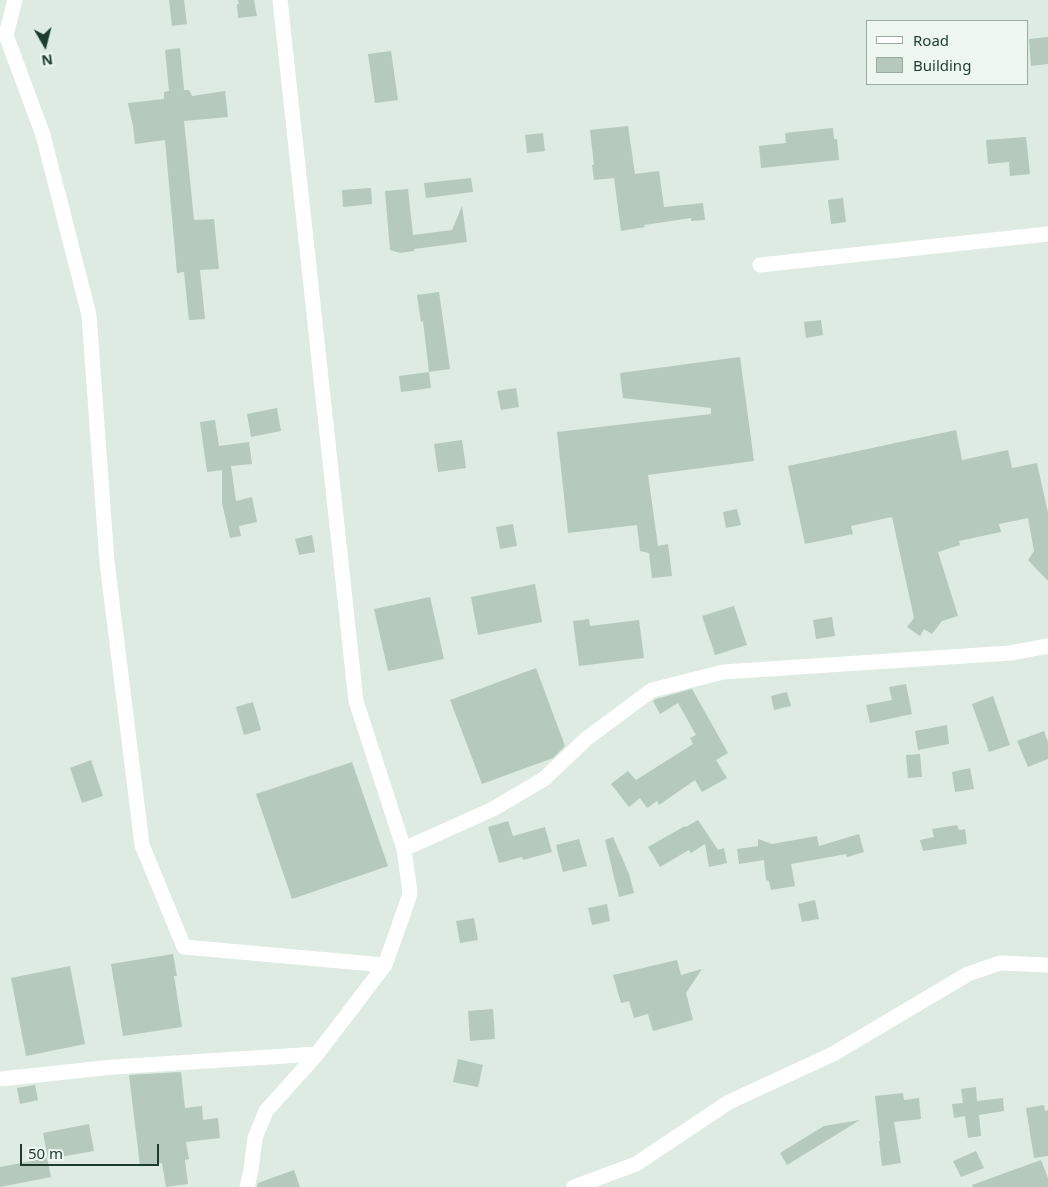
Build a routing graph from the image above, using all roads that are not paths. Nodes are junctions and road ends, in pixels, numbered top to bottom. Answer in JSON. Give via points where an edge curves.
{"nodes":[{"id":1,"x":14,"y":0,"type":"edge"},
{"id":2,"x":280,"y":0,"type":"edge"},
{"id":3,"x":3,"y":36,"type":"edge"},
{"id":4,"x":1048,"y":234,"type":"edge"},
{"id":5,"x":760,"y":266,"type":"dead end"},
{"id":6,"x":1048,"y":646,"type":"edge"},
{"id":7,"x":404,"y":849,"type":"junction"},
{"id":8,"x":1048,"y":964,"type":"edge"},
{"id":9,"x":385,"y":965,"type":"junction"},
{"id":10,"x":317,"y":1054,"type":"junction"},
{"id":11,"x":0,"y":1078,"type":"edge"},
{"id":12,"x":247,"y":1187,"type":"edge"},
{"id":13,"x":574,"y":1187,"type":"edge"}],
"edges":[{"from":1,"to":3,"type":"street"},
{"from":2,"to":7,"type":"street","via":[[356,701]]},
{"from":3,"to":9,"type":"street","via":[[43,135],[89,315],[107,562],[142,845],[184,946]]},
{"from":4,"to":5,"type":"street"},
{"from":6,"to":7,"type":"street","via":[[1010,653],[723,672],[652,690],[586,740],[544,779],[493,809]]},
{"from":7,"to":9,"type":"street","via":[[410,892]]},
{"from":8,"to":13,"type":"street","via":[[1000,963],[968,974],[833,1054],[730,1102],[636,1164]]},
{"from":9,"to":10,"type":"street"},
{"from":10,"to":11,"type":"street"},
{"from":10,"to":12,"type":"street","via":[[266,1111],[255,1138]]}]}
